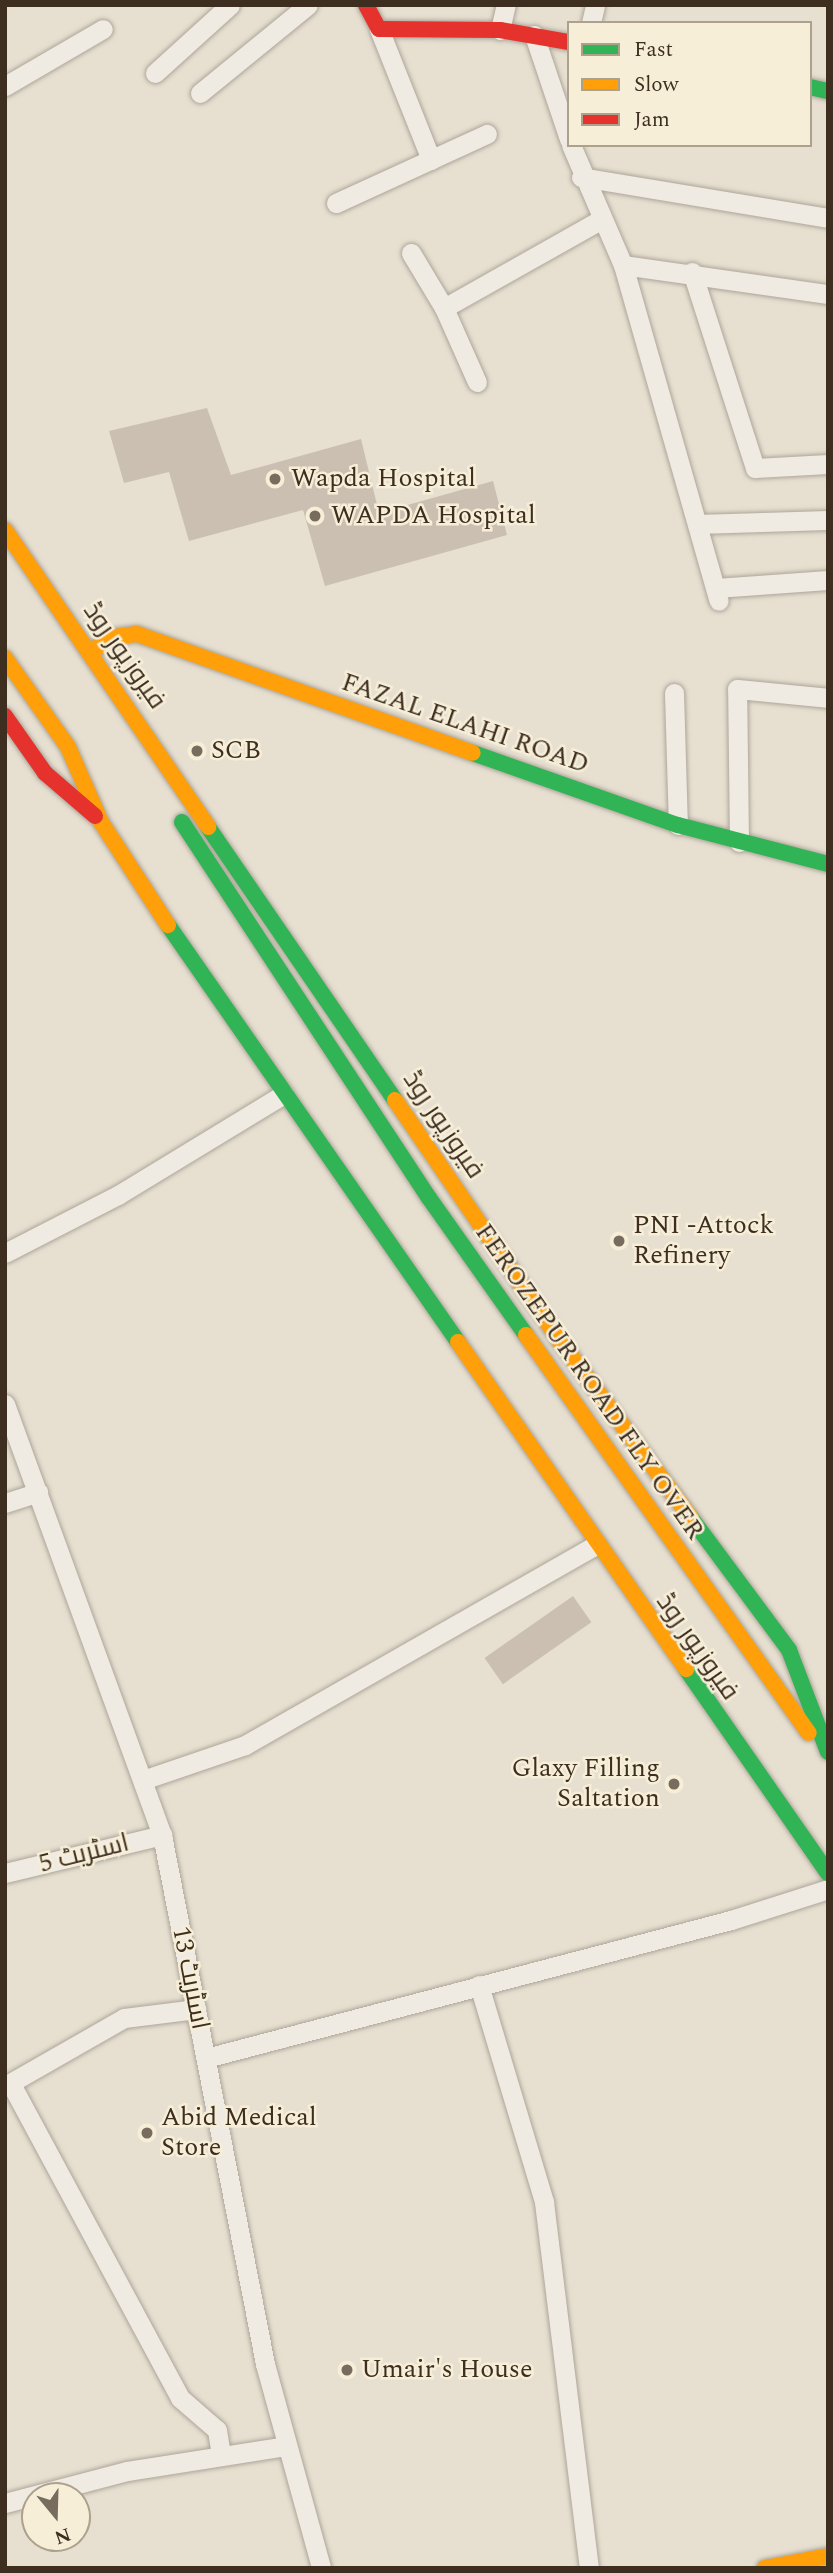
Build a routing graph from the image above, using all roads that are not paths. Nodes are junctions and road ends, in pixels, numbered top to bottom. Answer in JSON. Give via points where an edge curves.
{"nodes":[{"id":1,"x":230,"y":5,"type":"edge"},
{"id":2,"x":308,"y":5,"type":"edge"},
{"id":3,"x":366,"y":5,"type":"edge"},
{"id":4,"x":506,"y":5,"type":"edge"},
{"id":5,"x":103,"y":29,"type":"dead end"},
{"id":6,"x":379,"y":29,"type":"junction"},
{"id":7,"x":500,"y":30,"type":"junction"},
{"id":8,"x":534,"y":35,"type":"junction"},
{"id":9,"x":567,"y":42,"type":"edge"},
{"id":10,"x":155,"y":73,"type":"dead end"},
{"id":11,"x":5,"y":86,"type":"edge"},
{"id":12,"x":200,"y":93,"type":"dead end"},
{"id":13,"x":567,"y":133,"type":"edge"},
{"id":14,"x":487,"y":134,"type":"dead end"},
{"id":15,"x":572,"y":147,"type":"edge"},
{"id":16,"x":431,"y":160,"type":"junction"},
{"id":17,"x":582,"y":177,"type":"junction"},
{"id":18,"x":336,"y":203,"type":"dead end"},
{"id":19,"x":828,"y":218,"type":"edge"},
{"id":20,"x":600,"y":220,"type":"junction"},
{"id":21,"x":411,"y":253,"type":"dead end"},
{"id":22,"x":623,"y":265,"type":"junction"},
{"id":23,"x":692,"y":272,"type":"junction"},
{"id":24,"x":828,"y":294,"type":"edge"},
{"id":25,"x":444,"y":308,"type":"junction"},
{"id":26,"x":477,"y":382,"type":"dead end"},
{"id":27,"x":828,"y":464,"type":"edge"},
{"id":28,"x":828,"y":520,"type":"edge"},
{"id":29,"x":697,"y":524,"type":"junction"},
{"id":30,"x":5,"y":530,"type":"edge"},
{"id":31,"x":5,"y":555,"type":"edge"},
{"id":32,"x":828,"y":580,"type":"edge"},
{"id":33,"x":91,"y":651,"type":"junction"},
{"id":34,"x":5,"y":658,"type":"edge"},
{"id":35,"x":674,"y":693,"type":"dead end"},
{"id":36,"x":828,"y":698,"type":"edge"},
{"id":37,"x":5,"y":716,"type":"edge"},
{"id":38,"x":101,"y":822,"type":"junction"},
{"id":39,"x":678,"y":825,"type":"junction"},
{"id":40,"x":739,"y":842,"type":"junction"},
{"id":41,"x":828,"y":864,"type":"edge"},
{"id":42,"x":284,"y":1094,"type":"junction"},
{"id":43,"x":5,"y":1253,"type":"edge"},
{"id":44,"x":5,"y":1404,"type":"edge"},
{"id":45,"x":38,"y":1492,"type":"junction"},
{"id":46,"x":5,"y":1503,"type":"edge"},
{"id":47,"x":596,"y":1545,"type":"junction"},
{"id":48,"x":692,"y":1572,"type":"joint"},
{"id":49,"x":828,"y":1752,"type":"edge"},
{"id":50,"x":828,"y":1759,"type":"edge"},
{"id":51,"x":143,"y":1780,"type":"junction"},
{"id":52,"x":162,"y":1835,"type":"junction"},
{"id":53,"x":5,"y":1873,"type":"edge"},
{"id":54,"x":828,"y":1874,"type":"edge"},
{"id":55,"x":828,"y":1889,"type":"edge"},
{"id":56,"x":480,"y":1985,"type":"junction"},
{"id":57,"x":197,"y":2009,"type":"junction"},
{"id":58,"x":206,"y":2058,"type":"junction"},
{"id":59,"x":8,"y":2085,"type":"edge"},
{"id":60,"x":287,"y":2446,"type":"junction"},
{"id":61,"x":221,"y":2456,"type":"junction"},
{"id":62,"x":5,"y":2503,"type":"edge"},
{"id":63,"x":828,"y":2556,"type":"edge"},
{"id":64,"x":321,"y":2568,"type":"edge"},
{"id":65,"x":589,"y":2568,"type":"edge"},
{"id":66,"x":765,"y":2568,"type":"edge"}],
"edges":[{"from":1,"to":10,"type":"street"},
{"from":2,"to":12,"type":"street"},
{"from":3,"to":6,"type":"main road"},
{"from":4,"to":7,"type":"street"},
{"from":5,"to":11,"type":"street"},
{"from":6,"to":7,"type":"main road"},
{"from":6,"to":16,"type":"street"},
{"from":7,"to":8,"type":"main road"},
{"from":8,"to":9,"type":"main road"},
{"from":8,"to":13,"type":"street"},
{"from":14,"to":16,"type":"street"},
{"from":15,"to":17,"type":"street"},
{"from":16,"to":18,"type":"street"},
{"from":17,"to":19,"type":"street"},
{"from":17,"to":20,"type":"street"},
{"from":20,"to":22,"type":"street"},
{"from":20,"to":25,"type":"street"},
{"from":21,"to":25,"type":"street"},
{"from":22,"to":23,"type":"street"},
{"from":22,"to":29,"type":"street"},
{"from":23,"to":24,"type":"street"},
{"from":23,"to":27,"type":"street","via":[[755,468]]},
{"from":25,"to":26,"type":"street"},
{"from":28,"to":29,"type":"street"},
{"from":29,"to":32,"type":"street","via":[[718,595]]},
{"from":30,"to":33,"type":"main road","name":"فیروزپور روڈ"},
{"from":31,"to":48,"type":"main road","name":"FEROZEPUR ROAD FLY OVER","via":[[429,1198]]},
{"from":33,"to":39,"type":"main road","name":"FAZAL ELAHI ROAD","via":[[115,637],[137,634]]},
{"from":33,"to":49,"type":"main road","name":"فیروزپور روڈ","via":[[560,1340],[789,1650]]},
{"from":34,"to":38,"type":"main road","name":"فیروزپور روڈ","via":[[68,747]]},
{"from":35,"to":39,"type":"street"},
{"from":36,"to":40,"type":"street","via":[[737,689]]},
{"from":37,"to":38,"type":"main road","name":"فیروزپور روڈ","via":[[45,774]]},
{"from":38,"to":42,"type":"main road","name":"فیروزپور روڈ"},
{"from":39,"to":40,"type":"main road","name":"FAZAL ELAHI ROAD"},
{"from":40,"to":41,"type":"main road","name":"FAZAL ELAHI ROAD"},
{"from":42,"to":43,"type":"street","via":[[118,1195]]},
{"from":42,"to":47,"type":"main road","name":"فیروزپور روڈ"},
{"from":44,"to":45,"type":"street","name":"اسٹریٹ 13"},
{"from":45,"to":46,"type":"street"},
{"from":45,"to":51,"type":"street","name":"اسٹریٹ 13"},
{"from":47,"to":51,"type":"street","via":[[245,1745]]},
{"from":47,"to":54,"type":"main road","name":"فیروزپور روڈ"},
{"from":48,"to":50,"type":"main road","name":"فیروزپور روڈ"},
{"from":51,"to":52,"type":"street","name":"اسٹریٹ 13"},
{"from":52,"to":53,"type":"street","name":"اسٹریٹ 5"},
{"from":52,"to":57,"type":"street","name":"اسٹریٹ 13"},
{"from":55,"to":56,"type":"street"},
{"from":56,"to":58,"type":"street"},
{"from":56,"to":65,"type":"street","via":[[544,2202]]},
{"from":57,"to":58,"type":"street","name":"اسٹریٹ 13"},
{"from":57,"to":59,"type":"street","via":[[124,2018]]},
{"from":58,"to":60,"type":"street","name":"اسٹریٹ 13","via":[[265,2364]]},
{"from":59,"to":61,"type":"street","via":[[180,2398],[217,2430]]},
{"from":60,"to":61,"type":"street"},
{"from":60,"to":64,"type":"street","name":"اسٹریٹ 13"},
{"from":61,"to":62,"type":"street","via":[[127,2471]]},
{"from":63,"to":66,"type":"main road"}]}
